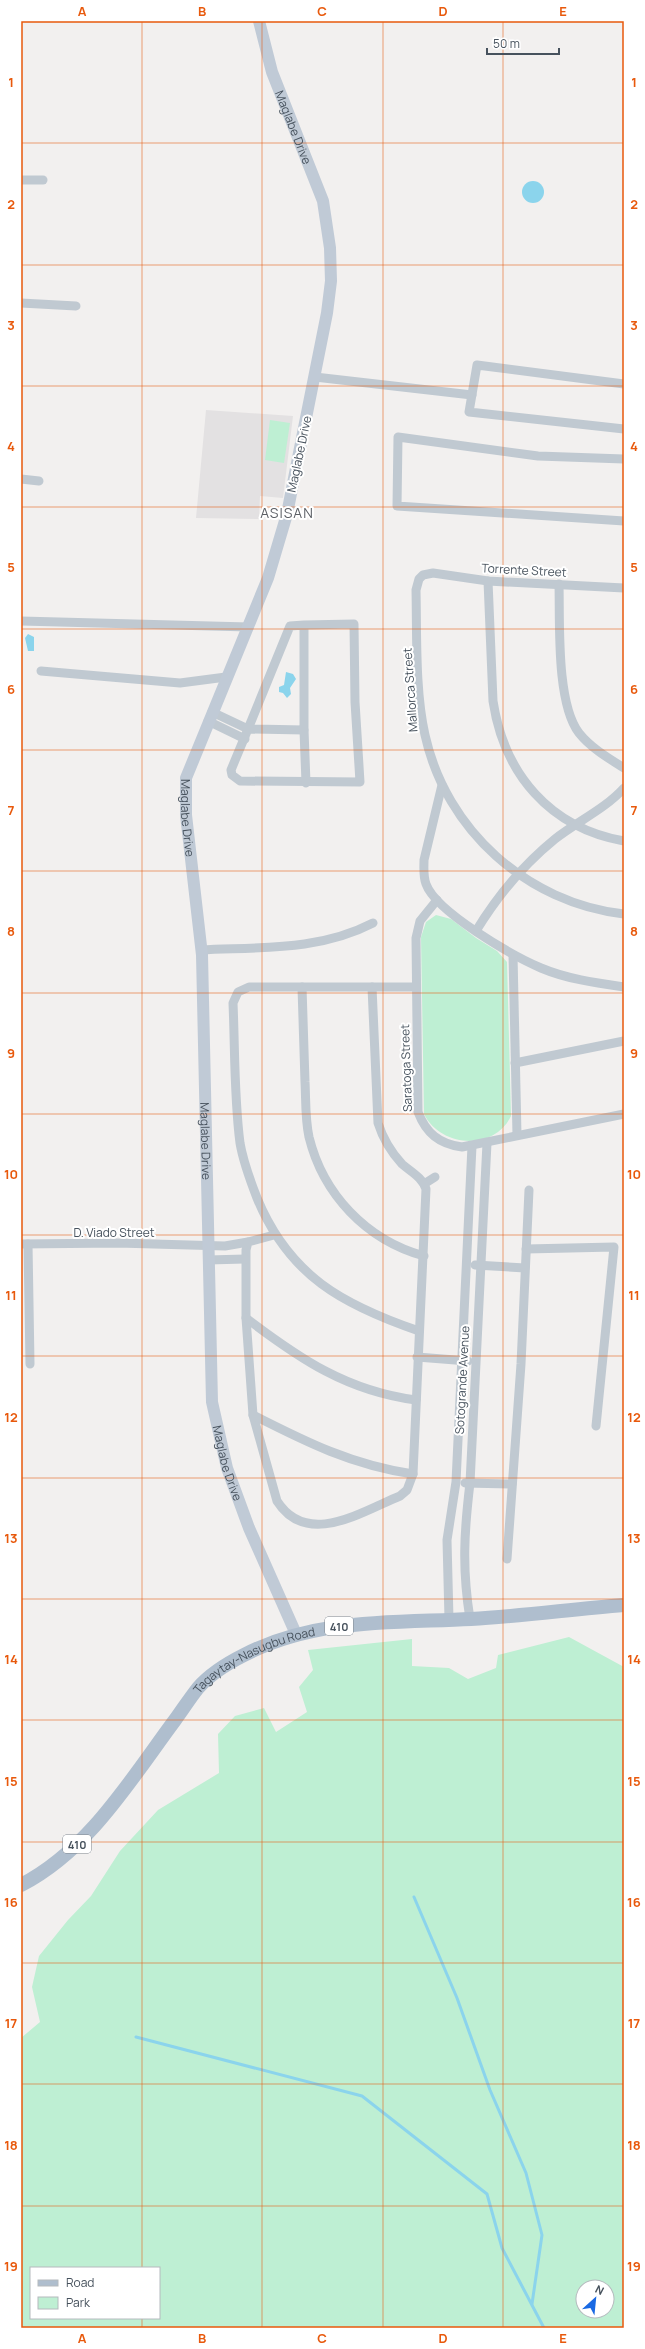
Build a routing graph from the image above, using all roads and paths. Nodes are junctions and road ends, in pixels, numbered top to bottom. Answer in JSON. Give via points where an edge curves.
{"nodes":[{"id":1,"x":259,"y":21,"type":"edge"},
{"id":2,"x":21,"y":180,"type":"edge"},
{"id":3,"x":43,"y":180,"type":"dead end"},
{"id":4,"x":21,"y":303,"type":"edge"},
{"id":5,"x":76,"y":306,"type":"dead end"},
{"id":6,"x":315,"y":377,"type":"junction"},
{"id":7,"x":624,"y":384,"type":"edge"},
{"id":8,"x":472,"y":395,"type":"junction"},
{"id":9,"x":624,"y":429,"type":"edge"},
{"id":10,"x":624,"y":459,"type":"edge"},
{"id":11,"x":21,"y":479,"type":"edge"},
{"id":12,"x":39,"y":481,"type":"dead end"},
{"id":13,"x":624,"y":521,"type":"edge"},
{"id":14,"x":423,"y":575,"type":"joint"},
{"id":15,"x":488,"y":581,"type":"junction"},
{"id":16,"x":559,"y":584,"type":"junction"},
{"id":17,"x":624,"y":588,"type":"edge"},
{"id":18,"x":21,"y":621,"type":"edge"},
{"id":19,"x":304,"y":625,"type":"junction"},
{"id":20,"x":249,"y":627,"type":"junction"},
{"id":21,"x":41,"y":671,"type":"dead end"},
{"id":22,"x":226,"y":677,"type":"junction"},
{"id":23,"x":210,"y":716,"type":"junction"},
{"id":24,"x":248,"y":729,"type":"junction"},
{"id":25,"x":304,"y":730,"type":"junction"},
{"id":26,"x":245,"y":739,"type":"junction"},
{"id":27,"x":624,"y":768,"type":"edge"},
{"id":28,"x":306,"y":783,"type":"junction"},
{"id":29,"x":442,"y":785,"type":"junction"},
{"id":30,"x":624,"y":788,"type":"edge"},
{"id":31,"x":574,"y":825,"type":"junction"},
{"id":32,"x":624,"y":841,"type":"edge"},
{"id":33,"x":516,"y":874,"type":"junction"},
{"id":34,"x":437,"y":900,"type":"junction"},
{"id":35,"x":624,"y":914,"type":"edge"},
{"id":36,"x":373,"y":923,"type":"dead end"},
{"id":37,"x":476,"y":931,"type":"junction"},
{"id":38,"x":201,"y":950,"type":"junction"},
{"id":39,"x":513,"y":955,"type":"junction"},
{"id":40,"x":302,"y":987,"type":"junction"},
{"id":41,"x":372,"y":987,"type":"junction"},
{"id":42,"x":416,"y":987,"type":"junction"},
{"id":43,"x":624,"y":987,"type":"edge"},
{"id":44,"x":624,"y":1041,"type":"edge"},
{"id":45,"x":515,"y":1063,"type":"junction"},
{"id":46,"x":624,"y":1114,"type":"edge"},
{"id":47,"x":517,"y":1135,"type":"junction"},
{"id":48,"x":487,"y":1143,"type":"junction"},
{"id":49,"x":472,"y":1146,"type":"junction"},
{"id":50,"x":435,"y":1177,"type":"dead end"},
{"id":51,"x":424,"y":1184,"type":"junction"},
{"id":52,"x":529,"y":1190,"type":"dead end"},
{"id":53,"x":274,"y":1235,"type":"junction"},
{"id":54,"x":248,"y":1242,"type":"junction"},
{"id":55,"x":24,"y":1244,"type":"edge"},
{"id":56,"x":207,"y":1245,"type":"junction"},
{"id":57,"x":526,"y":1249,"type":"junction"},
{"id":58,"x":424,"y":1256,"type":"junction"},
{"id":59,"x":246,"y":1259,"type":"junction"},
{"id":60,"x":208,"y":1260,"type":"junction"},
{"id":61,"x":467,"y":1265,"type":"junction"},
{"id":62,"x":480,"y":1266,"type":"junction"},
{"id":63,"x":525,"y":1268,"type":"junction"},
{"id":64,"x":246,"y":1318,"type":"junction"},
{"id":65,"x":419,"y":1331,"type":"junction"},
{"id":66,"x":417,"y":1358,"type":"junction"},
{"id":67,"x":462,"y":1360,"type":"junction"},
{"id":68,"x":475,"y":1361,"type":"junction"},
{"id":69,"x":30,"y":1364,"type":"dead end"},
{"id":70,"x":416,"y":1400,"type":"junction"},
{"id":71,"x":253,"y":1415,"type":"junction"},
{"id":72,"x":596,"y":1426,"type":"dead end"},
{"id":73,"x":413,"y":1474,"type":"junction"},
{"id":74,"x":456,"y":1482,"type":"junction"},
{"id":75,"x":470,"y":1483,"type":"junction"},
{"id":76,"x":512,"y":1484,"type":"junction"},
{"id":77,"x":449,"y":1528,"type":"junction"},
{"id":78,"x":464,"y":1529,"type":"junction"},
{"id":79,"x":448,"y":1552,"type":"junction"},
{"id":80,"x":464,"y":1552,"type":"junction"},
{"id":81,"x":507,"y":1558,"type":"dead end"},
{"id":82,"x":624,"y":1605,"type":"edge"},
{"id":83,"x":449,"y":1619,"type":"junction"},
{"id":84,"x":470,"y":1619,"type":"junction"},
{"id":85,"x":296,"y":1634,"type":"junction"},
{"id":86,"x":21,"y":1885,"type":"edge"}],
"edges":[{"from":1,"to":6,"type":"main road","name":"Maglabe Drive","via":[[272,72],[324,208],[330,248],[331,281]]},
{"from":2,"to":3,"type":"street"},
{"from":4,"to":5,"type":"street"},
{"from":6,"to":8,"type":"street"},
{"from":6,"to":20,"type":"main road","name":"Maglabe Drive","via":[[287,514],[268,578]]},
{"from":7,"to":8,"type":"street","via":[[477,365]]},
{"from":8,"to":9,"type":"street","via":[[469,412]]},
{"from":10,"to":13,"type":"street","via":[[538,456],[398,437],[397,506]]},
{"from":11,"to":12,"type":"street"},
{"from":14,"to":15,"type":"street","name":"Torrente Street","via":[[433,573]]},
{"from":14,"to":29,"type":"street","name":"Mallorca Street","via":[[418,579],[416,590],[420,705],[425,735]]},
{"from":15,"to":16,"type":"street","name":"Torrente Street"},
{"from":15,"to":31,"type":"street","via":[[493,701],[500,734],[517,771],[529,786],[558,815]]},
{"from":16,"to":17,"type":"street","name":"Torrente Street"},
{"from":16,"to":27,"type":"street","via":[[562,673],[568,713],[578,732],[590,745]]},
{"from":18,"to":20,"type":"street"},
{"from":19,"to":24,"type":"street","via":[[290,626]]},
{"from":19,"to":25,"type":"street"},
{"from":19,"to":28,"type":"street","via":[[354,624],[360,782]]},
{"from":20,"to":22,"type":"main road","name":"Maglabe Drive"},
{"from":21,"to":22,"type":"street","via":[[180,683]]},
{"from":22,"to":23,"type":"main road","name":"Maglabe Drive"},
{"from":23,"to":24,"type":"street"},
{"from":23,"to":26,"type":"street"},
{"from":23,"to":38,"type":"main road","name":"Maglabe Drive","via":[[186,778],[186,815]]},
{"from":24,"to":25,"type":"street"},
{"from":24,"to":26,"type":"street"},
{"from":25,"to":28,"type":"street"},
{"from":26,"to":28,"type":"street","via":[[231,770],[235,779]]},
{"from":29,"to":33,"type":"street","name":"Mallorca Street","via":[[476,834]]},
{"from":29,"to":34,"type":"street","via":[[424,866],[426,884]]},
{"from":30,"to":31,"type":"street"},
{"from":31,"to":32,"type":"street"},
{"from":31,"to":33,"type":"street"},
{"from":33,"to":35,"type":"street","name":"Mallorca Street","via":[[567,901]]},
{"from":33,"to":37,"type":"street"},
{"from":34,"to":37,"type":"street"},
{"from":34,"to":42,"type":"street","name":"Saratoga Street","via":[[420,921],[417,930]]},
{"from":36,"to":38,"type":"street","via":[[350,935],[300,946]]},
{"from":37,"to":39,"type":"street"},
{"from":38,"to":56,"type":"main road","name":"Maglabe Drive"},
{"from":39,"to":43,"type":"street","via":[[541,968],[575,979]]},
{"from":39,"to":45,"type":"street"},
{"from":40,"to":41,"type":"street"},
{"from":40,"to":53,"type":"street","via":[[242,988],[233,1003],[240,1144],[254,1190]]},
{"from":40,"to":58,"type":"street","via":[[306,1113],[314,1156],[337,1197],[360,1223],[400,1248]]},
{"from":41,"to":42,"type":"street"},
{"from":41,"to":51,"type":"street","via":[[378,1123],[382,1137],[395,1157]]},
{"from":42,"to":49,"type":"street","name":"Saratoga Street","via":[[418,1112],[428,1132],[439,1140],[452,1146]]},
{"from":44,"to":45,"type":"street"},
{"from":45,"to":47,"type":"street"},
{"from":46,"to":47,"type":"street","name":"Saratoga Street"},
{"from":47,"to":48,"type":"street","name":"Saratoga Street"},
{"from":48,"to":49,"type":"street","name":"Saratoga Street"},
{"from":48,"to":62,"type":"street","name":"Sotogrande Avenue"},
{"from":49,"to":61,"type":"street","name":"Sotogrande Avenue"},
{"from":50,"to":51,"type":"street"},
{"from":51,"to":58,"type":"street","via":[[427,1200]]},
{"from":52,"to":57,"type":"street"},
{"from":53,"to":54,"type":"street","name":"D. Viado Street"},
{"from":53,"to":65,"type":"street","via":[[308,1273],[327,1288],[371,1314]]},
{"from":54,"to":56,"type":"street","name":"D. Viado Street","via":[[225,1246]]},
{"from":54,"to":59,"type":"street"},
{"from":55,"to":56,"type":"street","name":"D. Viado Street"},
{"from":55,"to":69,"type":"street"},
{"from":56,"to":60,"type":"main road","name":"Maglabe Drive"},
{"from":57,"to":63,"type":"street"},
{"from":57,"to":72,"type":"street","via":[[614,1247]]},
{"from":58,"to":65,"type":"street"},
{"from":59,"to":60,"type":"street"},
{"from":59,"to":64,"type":"street"},
{"from":60,"to":85,"type":"main road","name":"Maglabe Drive","via":[[212,1402],[227,1468],[249,1528]]},
{"from":61,"to":62,"type":"street"},
{"from":61,"to":67,"type":"street","name":"Sotogrande Avenue"},
{"from":62,"to":63,"type":"street"},
{"from":62,"to":68,"type":"street","name":"Sotogrande Avenue"},
{"from":63,"to":76,"type":"street"},
{"from":64,"to":70,"type":"street","via":[[318,1369],[372,1392]]},
{"from":64,"to":71,"type":"street"},
{"from":65,"to":66,"type":"street"},
{"from":66,"to":67,"type":"street"},
{"from":66,"to":70,"type":"street"},
{"from":67,"to":68,"type":"street"},
{"from":67,"to":74,"type":"street","name":"Sotogrande Avenue"},
{"from":68,"to":75,"type":"street","name":"Sotogrande Avenue"},
{"from":70,"to":73,"type":"street"},
{"from":71,"to":73,"type":"street","via":[[348,1460]]},
{"from":71,"to":73,"type":"street","via":[[277,1501],[284,1512],[306,1525],[334,1522],[400,1496],[407,1490]]},
{"from":74,"to":75,"type":"street"},
{"from":74,"to":77,"type":"street","name":"Sotogrande Avenue"},
{"from":75,"to":76,"type":"street"},
{"from":75,"to":78,"type":"street","name":"Sotogrande Avenue"},
{"from":76,"to":81,"type":"street"},
{"from":77,"to":78,"type":"street"},
{"from":77,"to":79,"type":"street","name":"Sotogrande Avenue"},
{"from":78,"to":80,"type":"street","name":"Sotogrande Avenue"},
{"from":79,"to":80,"type":"street"},
{"from":79,"to":83,"type":"street","name":"Sotogrande Avenue"},
{"from":80,"to":84,"type":"street","name":"Sotogrande Avenue","via":[[464,1581]]},
{"from":82,"to":84,"type":"main road","name":"Tagaytay-Nasugbu Road","number":"410"},
{"from":83,"to":84,"type":"main road","name":"Tagaytay-Nasugbu Road","number":"410"},
{"from":83,"to":85,"type":"main road","name":"Tagaytay-Nasugbu Road","number":"410","via":[[338,1626]]},
{"from":85,"to":86,"type":"main road","name":"Tagaytay-Nasugbu Road","number":"410","via":[[262,1645],[234,1660],[199,1687],[94,1826],[69,1853]]}]}
